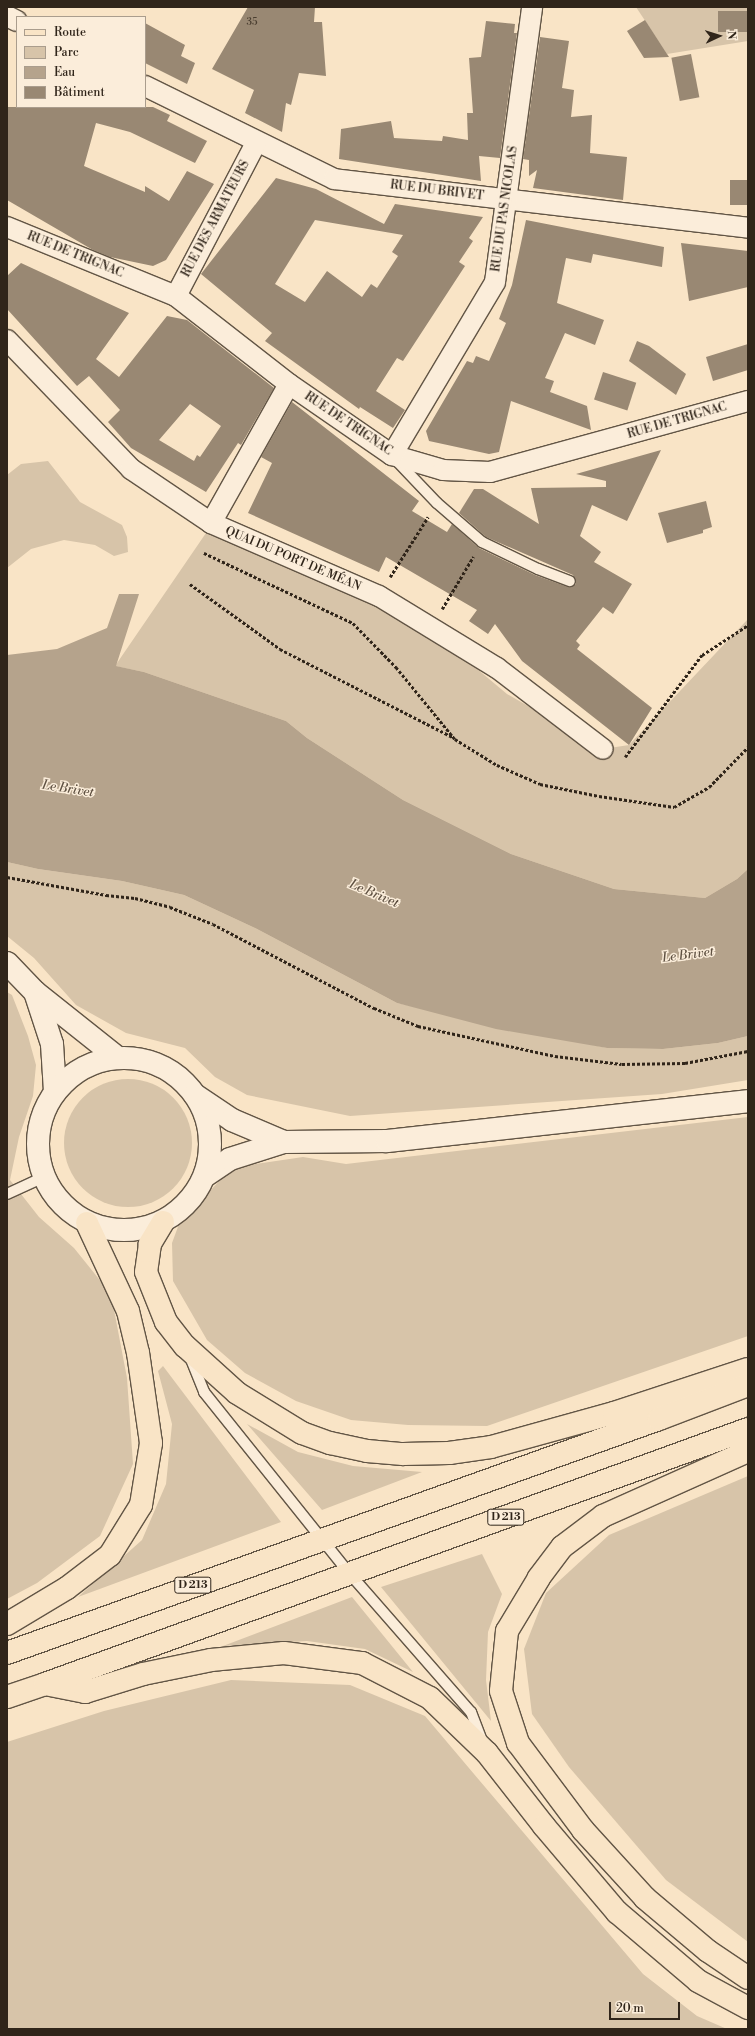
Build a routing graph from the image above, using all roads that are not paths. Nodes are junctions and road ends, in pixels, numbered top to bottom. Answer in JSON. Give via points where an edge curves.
{"nodes":[{"id":1,"x":532,"y":7,"type":"edge"},
{"id":2,"x":7,"y":16,"type":"edge"},
{"id":3,"x":16,"y":20,"type":"edge"},
{"id":4,"x":146,"y":87,"type":"edge"},
{"id":5,"x":256,"y":143,"type":"junction"},
{"id":6,"x":507,"y":199,"type":"junction"},
{"id":7,"x":7,"y":227,"type":"edge"},
{"id":8,"x":748,"y":228,"type":"edge"},
{"id":9,"x":176,"y":296,"type":"junction"},
{"id":10,"x":7,"y":340,"type":"edge"},
{"id":11,"x":289,"y":384,"type":"junction"},
{"id":12,"x":748,"y":401,"type":"edge"},
{"id":13,"x":392,"y":455,"type":"junction"},
{"id":14,"x":211,"y":523,"type":"junction"},
{"id":15,"x":570,"y":581,"type":"dead end"},
{"id":16,"x":603,"y":749,"type":"road end"},
{"id":17,"x":7,"y":963,"type":"edge"},
{"id":18,"x":34,"y":992,"type":"junction"},
{"id":19,"x":118,"y":1058,"type":"junction"},
{"id":20,"x":55,"y":1092,"type":"junction"},
{"id":21,"x":194,"y":1094,"type":"junction"},
{"id":22,"x":748,"y":1101,"type":"edge"},
{"id":23,"x":284,"y":1142,"type":"junction"},
{"id":24,"x":205,"y":1176,"type":"junction"},
{"id":25,"x":44,"y":1177,"type":"junction"},
{"id":26,"x":7,"y":1194,"type":"edge"},
{"id":27,"x":163,"y":1222,"type":"junction"},
{"id":28,"x":87,"y":1223,"type":"junction"},
{"id":29,"x":185,"y":1346,"type":"junction"},
{"id":30,"x":748,"y":1369,"type":"edge"},
{"id":31,"x":748,"y":1385,"type":"edge"},
{"id":32,"x":748,"y":1429,"type":"edge"},
{"id":33,"x":748,"y":1451,"type":"edge"},
{"id":34,"x":323,"y":1539,"type":"junction"},
{"id":35,"x":350,"y":1574,"type":"junction"},
{"id":36,"x":7,"y":1624,"type":"edge"},
{"id":37,"x":7,"y":1653,"type":"edge"},
{"id":38,"x":45,"y":1684,"type":"junction"},
{"id":39,"x":7,"y":1697,"type":"edge"},
{"id":40,"x":487,"y":1753,"type":"junction"},
{"id":41,"x":748,"y":1978,"type":"edge"},
{"id":42,"x":748,"y":2008,"type":"edge"}],
"edges":[{"from":1,"to":6,"type":"street","name":"RUE DU PAS NICOLAS"},
{"from":2,"to":3,"type":"street"},
{"from":4,"to":5,"type":"street","name":"RUE DU BRIVET"},
{"from":5,"to":6,"type":"street","name":"RUE DU BRIVET","via":[[334,179]]},
{"from":5,"to":9,"type":"street","name":"RUE DES ARMATEURS"},
{"from":6,"to":8,"type":"street","name":"RUE DU BRIVET"},
{"from":6,"to":13,"type":"street","name":"RUE DU PAS NICOLAS","via":[[495,282]]},
{"from":7,"to":9,"type":"street","name":"RUE DE TRIGNAC"},
{"from":9,"to":11,"type":"street","name":"RUE DE TRIGNAC"},
{"from":10,"to":14,"type":"street","name":"QUAI DU PORT DE MÉAN","via":[[131,469]]},
{"from":11,"to":13,"type":"street","name":"RUE DE TRIGNAC"},
{"from":11,"to":14,"type":"street"},
{"from":12,"to":13,"type":"street","name":"RUE DE TRIGNAC","via":[[490,472],[443,470]]},
{"from":13,"to":15,"type":"lane","via":[[437,503],[482,542]]},
{"from":14,"to":16,"type":"street","name":"QUAI DU PORT DE MÉAN","via":[[379,596],[497,668]]},
{"from":17,"to":18,"type":"main road"},
{"from":18,"to":19,"type":"main road"},
{"from":18,"to":20,"type":"main road","via":[[52,1044]]},
{"from":19,"to":20,"type":"main road","via":[[94,1063],[78,1072]]},
{"from":19,"to":21,"type":"main road","via":[[140,1059],[161,1066],[180,1078]]},
{"from":20,"to":25,"type":"main road","via":[[41,1118],[38,1148]]},
{"from":21,"to":23,"type":"main road","via":[[232,1120]]},
{"from":21,"to":24,"type":"main road","via":[[207,1120],[211,1148]]},
{"from":22,"to":23,"type":"main road","via":[[387,1141]]},
{"from":23,"to":24,"type":"main road","via":[[230,1159]]},
{"from":24,"to":27,"type":"main road","via":[[195,1194],[181,1210]]},
{"from":25,"to":26,"type":"lane"},
{"from":25,"to":28,"type":"main road","via":[[54,1196],[69,1211]]},
{"from":27,"to":28,"type":"main road","via":[[138,1230],[112,1230]]},
{"from":27,"to":29,"type":"main road","via":[[150,1244],[146,1272],[166,1322]]},
{"from":28,"to":36,"type":"main road","via":[[128,1311],[138,1353],[151,1443],[142,1505],[110,1555],[68,1588]]},
{"from":29,"to":30,"type":"main road","via":[[237,1393],[302,1433],[330,1444],[404,1454],[449,1454],[491,1447],[614,1413]]},
{"from":29,"to":34,"type":"lane","via":[[204,1392]]},
{"from":31,"to":34,"type":"main road","number":"D 213"},
{"from":32,"to":35,"type":"main road","number":"D 213"},
{"from":33,"to":41,"type":"main road","via":[[603,1516],[562,1547],[539,1578],[507,1631],[501,1691],[518,1743],[583,1830],[644,1898],[708,1951]]},
{"from":34,"to":35,"type":"lane"},
{"from":34,"to":37,"type":"main road","number":"D 213"},
{"from":35,"to":38,"type":"main road","number":"D 213"},
{"from":35,"to":40,"type":"lane","via":[[471,1712]]},
{"from":38,"to":39,"type":"main road","number":"D 213"},
{"from":38,"to":40,"type":"main road","via":[[86,1692],[143,1674],[212,1660],[284,1653],[362,1663],[430,1698]]},
{"from":40,"to":42,"type":"main road","via":[[616,1912],[698,1981]]}]}
